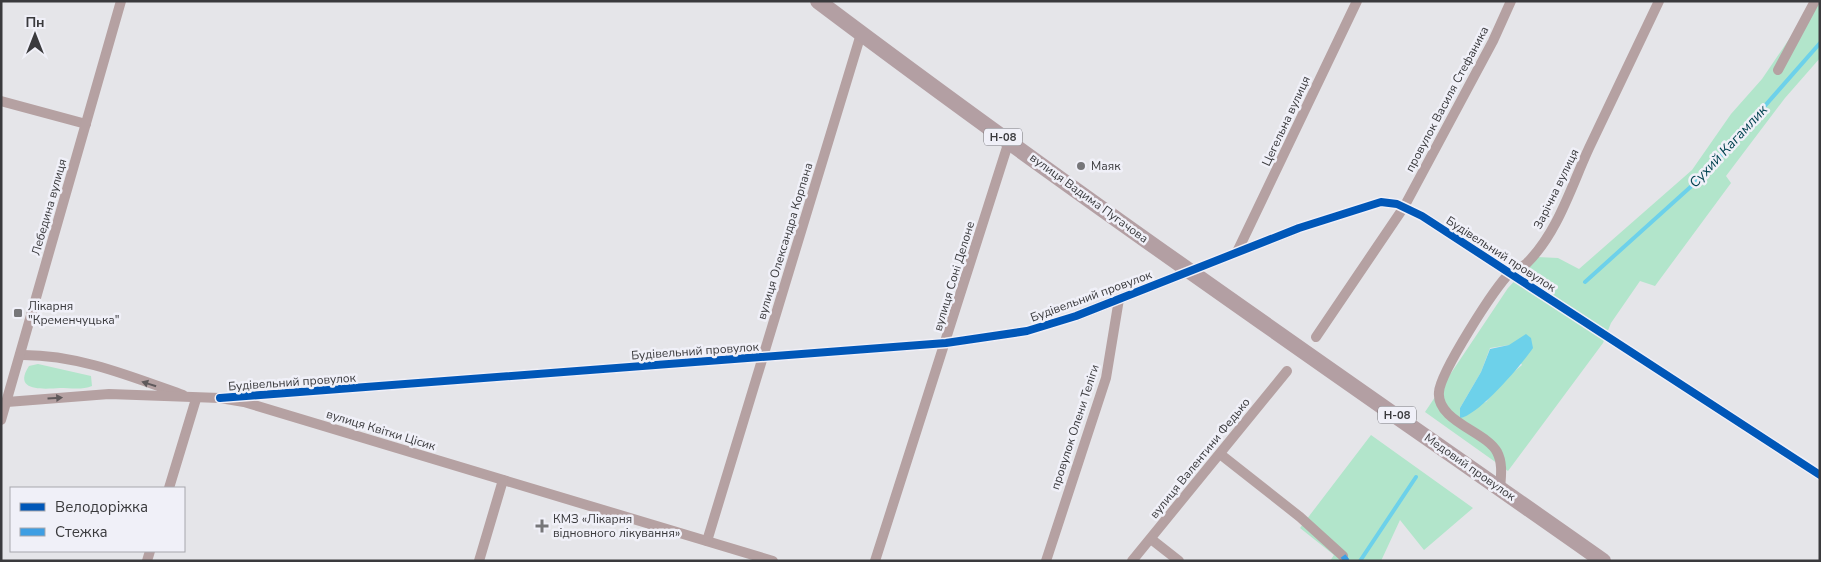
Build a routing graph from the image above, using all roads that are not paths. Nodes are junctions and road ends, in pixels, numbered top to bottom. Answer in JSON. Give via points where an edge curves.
{"nodes":[{"id":1,"x":121,"y":1,"type":"edge"},
{"id":2,"x":818,"y":1,"type":"edge"},
{"id":3,"x":1357,"y":1,"type":"edge"},
{"id":4,"x":1511,"y":1,"type":"edge"},
{"id":5,"x":1659,"y":1,"type":"edge"},
{"id":6,"x":1815,"y":1,"type":"edge"},
{"id":7,"x":861,"y":34,"type":"junction"},
{"id":8,"x":1778,"y":70,"type":"dead end"},
{"id":9,"x":1,"y":101,"type":"edge"},
{"id":10,"x":86,"y":124,"type":"junction"},
{"id":11,"x":1009,"y":141,"type":"junction"},
{"id":12,"x":1404,"y":207,"type":"junction"},
{"id":13,"x":1237,"y":252,"type":"junction"},
{"id":14,"x":1190,"y":270,"type":"junction"},
{"id":15,"x":1510,"y":273,"type":"junction"},
{"id":16,"x":1119,"y":298,"type":"junction"},
{"id":17,"x":1316,"y":337,"type":"dead end"},
{"id":18,"x":946,"y":343,"type":"junction"},
{"id":19,"x":20,"y":355,"type":"junction"},
{"id":20,"x":762,"y":357,"type":"junction"},
{"id":21,"x":1287,"y":371,"type":"dead end"},
{"id":22,"x":220,"y":398,"type":"junction"},
{"id":23,"x":196,"y":399,"type":"junction"},
{"id":24,"x":7,"y":402,"type":"junction"},
{"id":25,"x":1,"y":420,"type":"edge"},
{"id":26,"x":1220,"y":454,"type":"junction"},
{"id":27,"x":1820,"y":475,"type":"edge"},
{"id":28,"x":503,"y":480,"type":"junction"},
{"id":29,"x":168,"y":487,"type":"edge"},
{"id":30,"x":1500,"y":489,"type":"junction"},
{"id":31,"x":1150,"y":539,"type":"junction"},
{"id":32,"x":707,"y":541,"type":"junction"},
{"id":33,"x":1343,"y":556,"type":"dead end"},
{"id":34,"x":478,"y":561,"type":"edge"},
{"id":35,"x":773,"y":561,"type":"edge"},
{"id":36,"x":875,"y":561,"type":"edge"},
{"id":37,"x":1046,"y":561,"type":"edge"},
{"id":38,"x":1132,"y":561,"type":"edge"},
{"id":39,"x":1179,"y":561,"type":"edge"},
{"id":40,"x":1603,"y":561,"type":"edge"}],
"edges":[{"from":1,"to":10,"type":"street","name":"Лебедина вулиця"},
{"from":2,"to":7,"type":"main road","name":"вулиця Вадима Пугачова","number":"Н-08"},
{"from":3,"to":13,"type":"street","name":"Цегельна вулиця"},
{"from":4,"to":12,"type":"street","name":"провулок Василя Стефаника"},
{"from":5,"to":15,"type":"street","name":"Зарічна вулиця","via":[[1564,207],[1543,244],[1525,265]]},
{"from":6,"to":8,"type":"street"},
{"from":7,"to":11,"type":"main road","name":"вулиця Вадима Пугачова","number":"Н-08"},
{"from":7,"to":20,"type":"street","name":"вулиця Олександра Корпана"},
{"from":9,"to":10,"type":"street"},
{"from":10,"to":19,"type":"street","name":"Лебедина вулиця"},
{"from":11,"to":14,"type":"main road","name":"вулиця Вадима Пугачова","number":"Н-08"},
{"from":11,"to":18,"type":"street","name":"вулиця Соні Делоне"},
{"from":12,"to":13,"type":"street","name":"Будівельний провулок","via":[[1381,202]]},
{"from":12,"to":15,"type":"street","name":"Будівельний провулок"},
{"from":12,"to":17,"type":"street"},
{"from":13,"to":14,"type":"street","name":"Будівельний провулок"},
{"from":14,"to":16,"type":"street","name":"Будівельний провулок"},
{"from":14,"to":30,"type":"main road","name":"Медовий провулок","number":"Н-08"},
{"from":15,"to":27,"type":"street","name":"Будівельний провулок"},
{"from":15,"to":30,"type":"street","name":"Зарічна вулиця","via":[[1466,335],[1449,365],[1438,396],[1451,417],[1496,450],[1501,463]]},
{"from":16,"to":18,"type":"street","name":"Будівельний провулок","via":[[1027,331]]},
{"from":16,"to":37,"type":"street","name":"провулок Олени Теліги","via":[[1106,378]]},
{"from":18,"to":20,"type":"street","name":"Будівельний провулок"},
{"from":18,"to":36,"type":"street","name":"вулиця Соні Делоне"},
{"from":23,"to":19,"type":"street","name":"вулиця Квітки Цісик","one_way":true,"via":[[81,362],[48,355]]},
{"from":19,"to":24,"type":"street","name":"Лебедина вулиця"},
{"from":20,"to":22,"type":"street","name":"Будівельний провулок"},
{"from":20,"to":32,"type":"street","name":"вулиця Олександра Корпана"},
{"from":21,"to":26,"type":"street","name":"вулиця Валентини Федько"},
{"from":22,"to":23,"type":"street","name":"вулиця Квітки Цісик"},
{"from":22,"to":28,"type":"street","name":"вулиця Квітки Цісик","via":[[244,402]]},
{"from":24,"to":23,"type":"street","name":"вулиця Квітки Цісик","one_way":true,"via":[[110,394]]},
{"from":23,"to":29,"type":"street"},
{"from":24,"to":25,"type":"street","name":"Лебедина вулиця"},
{"from":26,"to":31,"type":"street","name":"вулиця Валентини Федько"},
{"from":26,"to":33,"type":"street","via":[[1300,517]]},
{"from":28,"to":32,"type":"street","name":"вулиця Квітки Цісик"},
{"from":28,"to":34,"type":"street"},
{"from":30,"to":40,"type":"main road","name":"Медовий провулок","number":"Н-08"},
{"from":31,"to":38,"type":"street","name":"вулиця Валентини Федько"},
{"from":31,"to":39,"type":"street"},
{"from":32,"to":35,"type":"street","name":"вулиця Квітки Цісик"}]}
